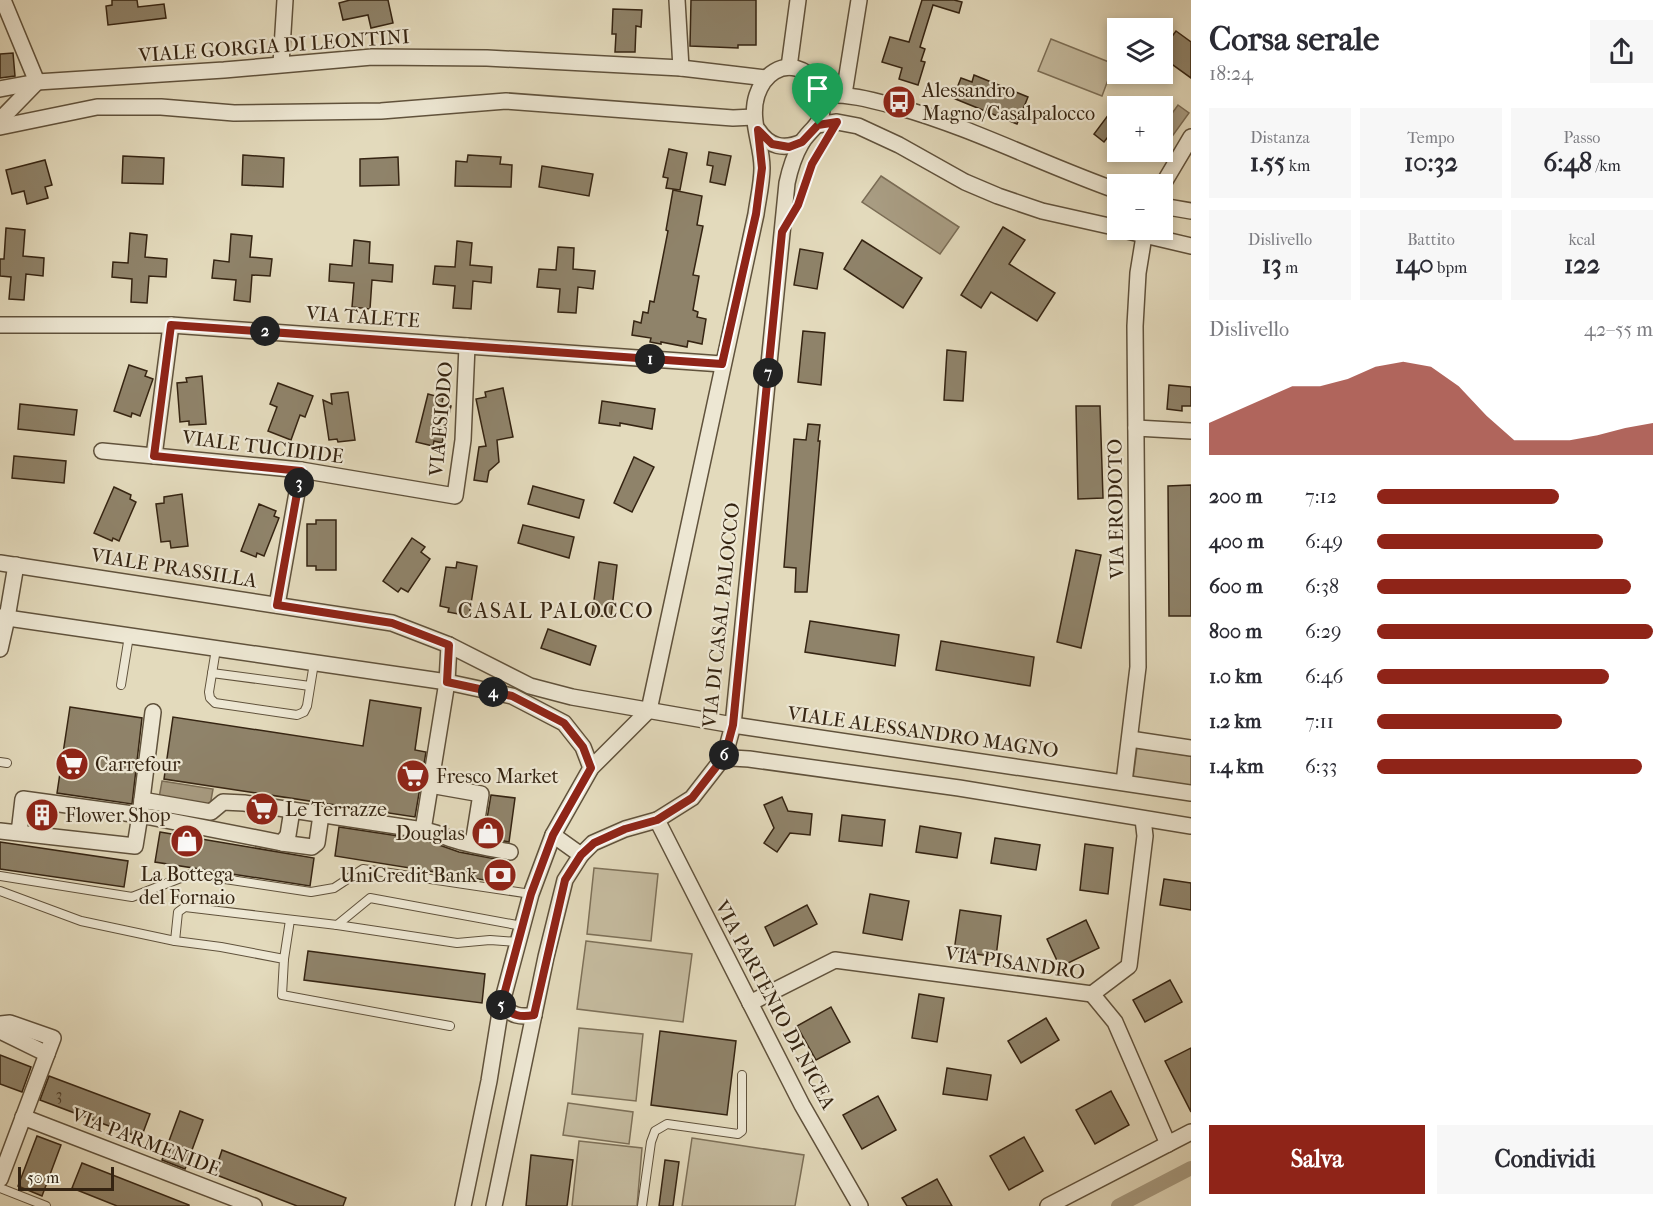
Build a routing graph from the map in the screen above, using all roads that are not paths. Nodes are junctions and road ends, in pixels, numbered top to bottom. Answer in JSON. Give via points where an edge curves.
{"nodes":[{"id":1,"x":3,"y":0,"type":"edge"},
{"id":2,"x":285,"y":0,"type":"edge"},
{"id":3,"x":677,"y":0,"type":"edge"},
{"id":4,"x":798,"y":0,"type":"edge"},
{"id":5,"x":859,"y":0,"type":"edge"},
{"id":6,"x":281,"y":64,"type":"junction"},
{"id":7,"x":789,"y":67,"type":"junction"},
{"id":8,"x":681,"y":68,"type":"junction"},
{"id":9,"x":766,"y":78,"type":"junction"},
{"id":10,"x":37,"y":82,"type":"junction"},
{"id":11,"x":0,"y":89,"type":"edge"},
{"id":12,"x":844,"y":94,"type":"junction"},
{"id":13,"x":821,"y":95,"type":"junction"},
{"id":14,"x":0,"y":120,"type":"edge"},
{"id":15,"x":837,"y":122,"type":"junction"},
{"id":16,"x":756,"y":124,"type":"junction"},
{"id":17,"x":818,"y":125,"type":"junction"},
{"id":18,"x":0,"y":127,"type":"edge"},
{"id":19,"x":1191,"y":137,"type":"edge"},
{"id":20,"x":802,"y":142,"type":"junction"},
{"id":21,"x":1169,"y":174,"type":"edge"},
{"id":22,"x":1107,"y":187,"type":"edge"},
{"id":23,"x":1173,"y":208,"type":"edge"},
{"id":24,"x":1191,"y":211,"type":"edge"},
{"id":25,"x":1107,"y":226,"type":"edge"},
{"id":26,"x":782,"y":232,"type":"junction"},
{"id":27,"x":1143,"y":240,"type":"edge"},
{"id":28,"x":1171,"y":240,"type":"edge"},
{"id":29,"x":1191,"y":246,"type":"edge"},
{"id":30,"x":0,"y":325,"type":"edge"},
{"id":31,"x":171,"y":325,"type":"junction"},
{"id":32,"x":467,"y":346,"type":"junction"},
{"id":33,"x":722,"y":364,"type":"junction"},
{"id":34,"x":1136,"y":428,"type":"junction"},
{"id":35,"x":1191,"y":431,"type":"edge"},
{"id":36,"x":102,"y":451,"type":"dead end"},
{"id":37,"x":154,"y":456,"type":"junction"},
{"id":38,"x":301,"y":471,"type":"junction"},
{"id":39,"x":455,"y":496,"type":"joint"},
{"id":40,"x":0,"y":562,"type":"edge"},
{"id":41,"x":16,"y":565,"type":"junction"},
{"id":42,"x":277,"y":605,"type":"junction"},
{"id":43,"x":4,"y":618,"type":"edge"},
{"id":44,"x":129,"y":636,"type":"junction"},
{"id":45,"x":449,"y":645,"type":"junction"},
{"id":46,"x":216,"y":649,"type":"junction"},
{"id":47,"x":0,"y":650,"type":"edge"},
{"id":48,"x":314,"y":663,"type":"junction"},
{"id":49,"x":212,"y":673,"type":"junction"},
{"id":50,"x":447,"y":682,"type":"junction"},
{"id":51,"x":121,"y":685,"type":"dead end"},
{"id":52,"x":310,"y":686,"type":"junction"},
{"id":53,"x":650,"y":710,"type":"junction"},
{"id":54,"x":153,"y":712,"type":"dead end"},
{"id":55,"x":733,"y":725,"type":"junction"},
{"id":56,"x":1130,"y":739,"type":"junction"},
{"id":57,"x":1191,"y":748,"type":"edge"},
{"id":58,"x":720,"y":762,"type":"junction"},
{"id":59,"x":591,"y":768,"type":"junction"},
{"id":60,"x":1124,"y":782,"type":"junction"},
{"id":61,"x":430,"y":785,"type":"junction"},
{"id":62,"x":1191,"y":793,"type":"edge"},
{"id":63,"x":141,"y":808,"type":"junction"},
{"id":64,"x":292,"y":810,"type":"junction"},
{"id":65,"x":321,"y":815,"type":"junction"},
{"id":66,"x":1143,"y":819,"type":"junction"},
{"id":67,"x":657,"y":820,"type":"junction"},
{"id":68,"x":1191,"y":826,"type":"edge"},
{"id":69,"x":423,"y":830,"type":"junction"},
{"id":70,"x":0,"y":831,"type":"edge"},
{"id":71,"x":19,"y":833,"type":"junction"},
{"id":72,"x":553,"y":835,"type":"junction"},
{"id":73,"x":282,"y":843,"type":"junction"},
{"id":74,"x":473,"y":844,"type":"junction"},
{"id":75,"x":510,"y":852,"type":"dead end"},
{"id":76,"x":581,"y":855,"type":"junction"},
{"id":77,"x":0,"y":876,"type":"edge"},
{"id":78,"x":0,"y":891,"type":"edge"},
{"id":79,"x":531,"y":894,"type":"junction"},
{"id":80,"x":290,"y":920,"type":"junction"},
{"id":81,"x":337,"y":925,"type":"junction"},
{"id":82,"x":522,"y":926,"type":"junction"},
{"id":83,"x":175,"y":940,"type":"junction"},
{"id":84,"x":518,"y":942,"type":"junction"},
{"id":85,"x":284,"y":959,"type":"junction"},
{"id":86,"x":1092,"y":994,"type":"junction"},
{"id":87,"x":750,"y":1003,"type":"junction"},
{"id":88,"x":501,"y":1006,"type":"junction"},
{"id":89,"x":534,"y":1015,"type":"junction"},
{"id":90,"x":0,"y":1024,"type":"edge"},
{"id":91,"x":450,"y":1026,"type":"dead end"},
{"id":92,"x":0,"y":1031,"type":"edge"},
{"id":93,"x":47,"y":1054,"type":"junction"},
{"id":94,"x":742,"y":1074,"type":"dead end"},
{"id":95,"x":22,"y":1117,"type":"junction"},
{"id":96,"x":1191,"y":1132,"type":"edge"},
{"id":97,"x":1168,"y":1144,"type":"junction"},
{"id":98,"x":0,"y":1179,"type":"edge"},
{"id":99,"x":0,"y":1188,"type":"edge"},
{"id":100,"x":249,"y":1205,"type":"edge"},
{"id":101,"x":46,"y":1206,"type":"edge"},
{"id":102,"x":464,"y":1206,"type":"edge"},
{"id":103,"x":494,"y":1206,"type":"edge"},
{"id":104,"x":642,"y":1206,"type":"edge"},
{"id":105,"x":860,"y":1206,"type":"edge"},
{"id":106,"x":1048,"y":1206,"type":"edge"}],
"edges":[{"from":1,"to":10,"type":"street"},
{"from":2,"to":6,"type":"street"},
{"from":3,"to":8,"type":"street"},
{"from":4,"to":7,"type":"street"},
{"from":5,"to":12,"type":"street"},
{"from":6,"to":8,"type":"street","name":"VIALE GORGIA DI LEONTINI","via":[[372,57],[487,58]]},
{"from":6,"to":10,"type":"street","name":"VIALE GORGIA DI LEONTINI"},
{"from":7,"to":9,"type":"street","via":[[775,70]]},
{"from":7,"to":13,"type":"street","via":[[807,73]]},
{"from":8,"to":9,"type":"street","name":"VIALE GORGIA DI LEONTINI"},
{"from":9,"to":16,"type":"street","via":[[756,97]]},
{"from":10,"to":11,"type":"street","name":"VIALE GORGIA DI LEONTINI"},
{"from":10,"to":14,"type":"street"},
{"from":12,"to":13,"type":"street"},
{"from":12,"to":22,"type":"street","via":[[945,122]]},
{"from":13,"to":17,"type":"street"},
{"from":15,"to":17,"type":"street"},
{"from":15,"to":25,"type":"street","via":[[858,126],[998,196]]},
{"from":15,"to":26,"type":"lane","via":[[812,164],[798,205]]},
{"from":16,"to":18,"type":"street","via":[[733,118],[506,101],[381,111],[234,112],[97,107]]},
{"from":16,"to":20,"type":"street","via":[[765,140],[775,146],[789,147]]},
{"from":16,"to":33,"type":"street","name":"VIA DI CASAL PALOCCO","via":[[762,168],[756,214]]},
{"from":17,"to":20,"type":"street","name":"VIA DI CASAL PALOCCO"},
{"from":19,"to":21,"type":"street"},
{"from":20,"to":26,"type":"street","name":"VIA DI CASAL PALOCCO","via":[[789,175]]},
{"from":23,"to":24,"type":"street"},
{"from":26,"to":55,"type":"street","name":"VIA DI CASAL PALOCCO"},
{"from":27,"to":34,"type":"street","name":"VIA ERODOTO","via":[[1136,304]]},
{"from":28,"to":29,"type":"street"},
{"from":30,"to":31,"type":"street","name":"VIA TALETE"},
{"from":31,"to":32,"type":"street","name":"VIA TALETE"},
{"from":31,"to":37,"type":"street"},
{"from":32,"to":33,"type":"street","name":"VIA TALETE"},
{"from":32,"to":39,"type":"street","name":"VIA ESIODO","via":[[463,440]]},
{"from":33,"to":53,"type":"street","name":"VIA DI CASAL PALOCCO"},
{"from":34,"to":35,"type":"street"},
{"from":34,"to":56,"type":"street","name":"VIA ERODOTO","via":[[1138,661]]},
{"from":36,"to":37,"type":"street","name":"VIALE TUCIDIDE"},
{"from":37,"to":38,"type":"street","name":"VIALE TUCIDIDE"},
{"from":38,"to":39,"type":"street","name":"VIALE TUCIDIDE"},
{"from":38,"to":42,"type":"street"},
{"from":40,"to":41,"type":"street","name":"VIALE PRASSILLA"},
{"from":41,"to":42,"type":"street","name":"VIALE PRASSILLA"},
{"from":41,"to":43,"type":"street"},
{"from":42,"to":45,"type":"street","name":"VIALE PRASSILLA","via":[[392,623]]},
{"from":43,"to":44,"type":"street","via":[[56,631]]},
{"from":43,"to":47,"type":"street"},
{"from":44,"to":46,"type":"street"},
{"from":44,"to":51,"type":"lane"},
{"from":45,"to":50,"type":"street"},
{"from":45,"to":53,"type":"street","name":"VIALE PRASSILLA","via":[[530,686]]},
{"from":46,"to":48,"type":"street"},
{"from":46,"to":49,"type":"lane"},
{"from":48,"to":50,"type":"street"},
{"from":48,"to":52,"type":"lane"},
{"from":49,"to":52,"type":"lane"},
{"from":49,"to":52,"type":"lane","via":[[209,692],[215,703],[280,713],[304,712]]},
{"from":50,"to":59,"type":"street","via":[[512,696],[564,723],[583,747]]},
{"from":50,"to":61,"type":"street"},
{"from":53,"to":55,"type":"street","name":"VIALE ALESSANDRO MAGNO"},
{"from":53,"to":59,"type":"street"},
{"from":54,"to":63,"type":"street"},
{"from":55,"to":58,"type":"street","name":"VIA DI CASAL PALOCCO"},
{"from":55,"to":60,"type":"street","name":"VIALE ALESSANDRO MAGNO"},
{"from":56,"to":57,"type":"street"},
{"from":56,"to":60,"type":"street","name":"VIA ERODOTO"},
{"from":58,"to":66,"type":"street","via":[[749,759]]},
{"from":58,"to":67,"type":"street","name":"VIA DI CASAL PALOCCO","via":[[692,798]]},
{"from":59,"to":72,"type":"street"},
{"from":60,"to":62,"type":"street","name":"VIALE ALESSANDRO MAGNO"},
{"from":61,"to":69,"type":"street"},
{"from":61,"to":74,"type":"street","via":[[481,794]]},
{"from":63,"to":64,"type":"street","via":[[211,812],[223,801]]},
{"from":63,"to":71,"type":"street","via":[[22,799]]},
{"from":63,"to":71,"type":"street","via":[[135,846]]},
{"from":63,"to":73,"type":"street"},
{"from":64,"to":65,"type":"street"},
{"from":64,"to":73,"type":"street","via":[[288,835]]},
{"from":65,"to":69,"type":"street"},
{"from":65,"to":73,"type":"street","via":[[317,843],[312,847]]},
{"from":66,"to":68,"type":"street"},
{"from":66,"to":86,"type":"street","name":"VIA PISANDRO","via":[[1145,836],[1129,966]]},
{"from":67,"to":76,"type":"street","name":"VIA DI CASAL PALOCCO","via":[[594,843]]},
{"from":67,"to":87,"type":"street","name":"VIA PARTENIO DI NICEA"},
{"from":69,"to":74,"type":"street"},
{"from":70,"to":71,"type":"street"},
{"from":72,"to":76,"type":"street"},
{"from":72,"to":79,"type":"street"},
{"from":74,"to":75,"type":"street"},
{"from":76,"to":89,"type":"street","name":"VIA DI CASAL PALOCCO","via":[[565,880]]},
{"from":77,"to":79,"type":"lane","via":[[132,897],[191,874],[311,892],[334,888],[363,868]]},
{"from":78,"to":83,"type":"lane","via":[[81,921]]},
{"from":79,"to":82,"type":"street"},
{"from":80,"to":81,"type":"lane"},
{"from":80,"to":83,"type":"lane","via":[[185,907],[178,912]]},
{"from":80,"to":85,"type":"lane"},
{"from":81,"to":82,"type":"lane","via":[[370,898]]},
{"from":81,"to":84,"type":"lane","via":[[457,943]]},
{"from":82,"to":84,"type":"street"},
{"from":83,"to":85,"type":"lane"},
{"from":84,"to":88,"type":"street"},
{"from":85,"to":91,"type":"lane","via":[[282,995]]},
{"from":86,"to":87,"type":"street","name":"VIA PISANDRO","via":[[835,960]]},
{"from":86,"to":97,"type":"street","via":[[1115,1022]]},
{"from":87,"to":105,"type":"street","name":"VIA PARTENIO DI NICEA"},
{"from":88,"to":89,"type":"street","via":[[513,1015]]},
{"from":88,"to":102,"type":"street"},
{"from":89,"to":103,"type":"street","name":"VIA DI CASAL PALOCCO"},
{"from":90,"to":93,"type":"street","via":[[10,1023],[53,1038]]},
{"from":92,"to":93,"type":"street"},
{"from":93,"to":95,"type":"street"},
{"from":94,"to":104,"type":"lane","via":[[742,1131],[738,1134],[668,1124],[655,1131]]},
{"from":95,"to":98,"type":"street"},
{"from":95,"to":100,"type":"street","name":"VIA PARMENIDE"},
{"from":96,"to":97,"type":"street"},
{"from":97,"to":106,"type":"street"},
{"from":99,"to":101,"type":"lane"}]}
